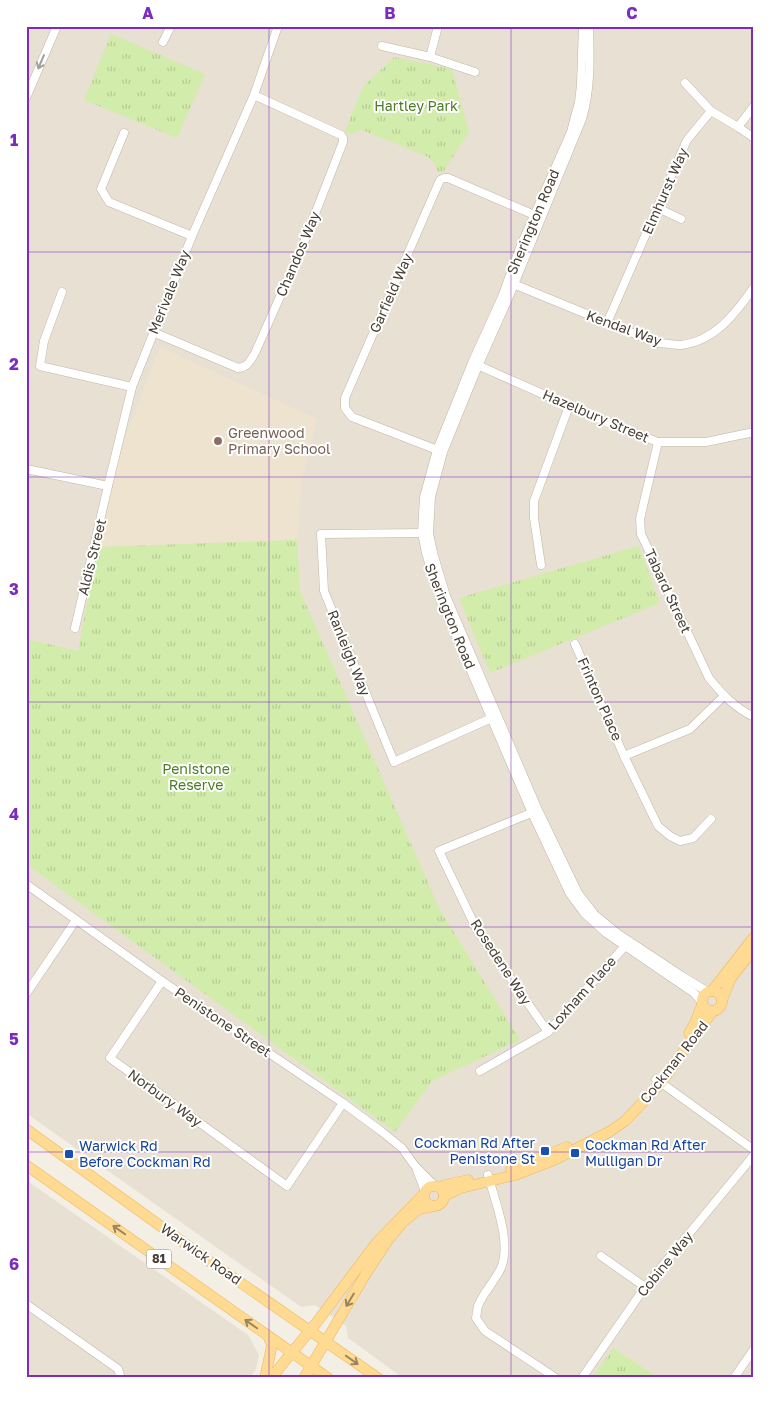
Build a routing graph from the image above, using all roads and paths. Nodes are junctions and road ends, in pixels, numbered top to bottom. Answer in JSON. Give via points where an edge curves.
{"nodes":[{"id":1,"x":57,"y":26,"type":"edge"},
{"id":2,"x":171,"y":26,"type":"edge"},
{"id":3,"x":278,"y":26,"type":"edge"},
{"id":4,"x":438,"y":26,"type":"edge"},
{"id":5,"x":583,"y":26,"type":"edge"},
{"id":6,"x":590,"y":26,"type":"edge"},
{"id":7,"x":163,"y":42,"type":"dead end"},
{"id":8,"x":382,"y":46,"type":"dead end"},
{"id":9,"x":430,"y":57,"type":"junction"},
{"id":10,"x":475,"y":72,"type":"dead end"},
{"id":11,"x":685,"y":83,"type":"dead end"},
{"id":12,"x":254,"y":95,"type":"junction"},
{"id":13,"x":26,"y":98,"type":"edge"},
{"id":14,"x":754,"y":106,"type":"edge"},
{"id":15,"x":712,"y":111,"type":"junction"},
{"id":16,"x":738,"y":127,"type":"junction"},
{"id":17,"x":124,"y":133,"type":"dead end"},
{"id":18,"x":754,"y":138,"type":"edge"},
{"id":19,"x":658,"y":208,"type":"junction"},
{"id":20,"x":538,"y":217,"type":"junction"},
{"id":21,"x":682,"y":219,"type":"dead end"},
{"id":22,"x":192,"y":236,"type":"junction"},
{"id":23,"x":511,"y":283,"type":"junction"},
{"id":24,"x":754,"y":287,"type":"edge"},
{"id":25,"x":62,"y":292,"type":"dead end"},
{"id":26,"x":607,"y":323,"type":"junction"},
{"id":27,"x":153,"y":332,"type":"junction"},
{"id":28,"x":475,"y":364,"type":"junction"},
{"id":29,"x":132,"y":387,"type":"junction"},
{"id":30,"x":569,"y":406,"type":"junction"},
{"id":31,"x":754,"y":432,"type":"edge"},
{"id":32,"x":658,"y":442,"type":"junction"},
{"id":33,"x":440,"y":451,"type":"junction"},
{"id":34,"x":26,"y":469,"type":"edge"},
{"id":35,"x":108,"y":486,"type":"junction"},
{"id":36,"x":426,"y":533,"type":"junction"},
{"id":37,"x":541,"y":565,"type":"dead end"},
{"id":38,"x":75,"y":628,"type":"dead end"},
{"id":39,"x":575,"y":644,"type":"dead end"},
{"id":40,"x":724,"y":696,"type":"junction"},
{"id":41,"x":495,"y":717,"type":"junction"},
{"id":42,"x":754,"y":717,"type":"edge"},
{"id":43,"x":624,"y":756,"type":"junction"},
{"id":44,"x":535,"y":812,"type":"junction"},
{"id":45,"x":712,"y":819,"type":"dead end"},
{"id":46,"x":26,"y":884,"type":"edge"},
{"id":47,"x":76,"y":920,"type":"junction"},
{"id":48,"x":754,"y":937,"type":"edge"},
{"id":49,"x":627,"y":944,"type":"junction"},
{"id":50,"x":754,"y":949,"type":"edge"},
{"id":51,"x":162,"y":981,"type":"junction"},
{"id":52,"x":710,"y":992,"type":"junction"},
{"id":53,"x":26,"y":994,"type":"edge"},
{"id":54,"x":722,"y":1000,"type":"junction"},
{"id":55,"x":702,"y":1003,"type":"junction"},
{"id":56,"x":713,"y":1012,"type":"junction"},
{"id":57,"x":548,"y":1032,"type":"junction"},
{"id":58,"x":480,"y":1072,"type":"dead end"},
{"id":59,"x":658,"y":1081,"type":"junction"},
{"id":60,"x":343,"y":1103,"type":"junction"},
{"id":61,"x":26,"y":1129,"type":"edge"},
{"id":62,"x":754,"y":1150,"type":"edge"},
{"id":63,"x":754,"y":1154,"type":"edge"},
{"id":64,"x":26,"y":1165,"type":"edge"},
{"id":65,"x":415,"y":1166,"type":"junction"},
{"id":66,"x":489,"y":1178,"type":"junction"},
{"id":67,"x":440,"y":1190,"type":"junction"},
{"id":68,"x":424,"y":1192,"type":"junction"},
{"id":69,"x":434,"y":1206,"type":"junction"},
{"id":70,"x":602,"y":1256,"type":"dead end"},
{"id":71,"x":645,"y":1287,"type":"junction"},
{"id":72,"x":26,"y":1304,"type":"edge"},
{"id":73,"x":310,"y":1330,"type":"junction"},
{"id":74,"x":268,"y":1336,"type":"junction"},
{"id":75,"x":326,"y":1342,"type":"junction"},
{"id":76,"x":754,"y":1349,"type":"edge"},
{"id":77,"x":291,"y":1352,"type":"junction"},
{"id":78,"x":311,"y":1366,"type":"junction"},
{"id":79,"x":120,"y":1378,"type":"edge"},
{"id":80,"x":265,"y":1378,"type":"edge"},
{"id":81,"x":271,"y":1378,"type":"edge"},
{"id":82,"x":304,"y":1378,"type":"edge"},
{"id":83,"x":328,"y":1378,"type":"edge"},
{"id":84,"x":378,"y":1378,"type":"edge"},
{"id":85,"x":556,"y":1378,"type":"edge"},
{"id":86,"x":582,"y":1378,"type":"edge"},
{"id":87,"x":734,"y":1378,"type":"edge"}],
"edges":[{"from":1,"to":13,"type":"street","one_way":true},
{"from":2,"to":7,"type":"street"},
{"from":3,"to":12,"type":"street","name":"Merivale Way"},
{"from":4,"to":9,"type":"street"},
{"from":5,"to":20,"type":"street","name":"Sherington Road","via":[[583,71],[576,117]]},
{"from":6,"to":20,"type":"street","name":"Sherington Road","via":[[590,69],[585,108]]},
{"from":8,"to":9,"type":"street"},
{"from":9,"to":10,"type":"street"},
{"from":11,"to":15,"type":"street"},
{"from":12,"to":22,"type":"street","name":"Merivale Way"},
{"from":12,"to":27,"type":"street","name":"Chandos Way","via":[[343,138],[303,245],[255,353],[244,367],[238,368]]},
{"from":14,"to":16,"type":"street"},
{"from":15,"to":16,"type":"street"},
{"from":15,"to":19,"type":"street","name":"Elmhurst Way","via":[[688,140]]},
{"from":16,"to":18,"type":"street"},
{"from":17,"to":22,"type":"street","via":[[102,189],[109,202]]},
{"from":19,"to":21,"type":"street"},
{"from":19,"to":26,"type":"street","name":"Elmhurst Way"},
{"from":20,"to":23,"type":"street","name":"Sherington Road"},
{"from":20,"to":33,"type":"street","name":"Garfield Way","via":[[448,178],[440,180],[345,398],[345,408],[352,417]]},
{"from":22,"to":27,"type":"street","name":"Merivale Way"},
{"from":23,"to":26,"type":"street","name":"Kendal Way"},
{"from":23,"to":28,"type":"street","name":"Sherington Road"},
{"from":24,"to":26,"type":"street","name":"Kendal Way","via":[[727,322],[703,338],[681,344],[657,343]]},
{"from":25,"to":29,"type":"street","via":[[44,341],[40,366]]},
{"from":27,"to":29,"type":"street","name":"Merivale Way"},
{"from":28,"to":30,"type":"street","name":"Hazelbury Street"},
{"from":28,"to":33,"type":"street","name":"Sherington Road"},
{"from":29,"to":35,"type":"street","name":"Merivale Way"},
{"from":30,"to":32,"type":"street","name":"Hazelbury Street"},
{"from":30,"to":37,"type":"street","via":[[534,501]]},
{"from":31,"to":32,"type":"street","name":"Hazelbury Street","via":[[706,442]]},
{"from":32,"to":40,"type":"street","name":"Tabard Street","via":[[640,519],[641,534],[709,678]]},
{"from":33,"to":36,"type":"street","name":"Sherington Road","via":[[424,497]]},
{"from":34,"to":35,"type":"street"},
{"from":35,"to":38,"type":"street","name":"Aldis Street"},
{"from":36,"to":41,"type":"street","name":"Sherington Road","via":[[429,567],[440,599]]},
{"from":36,"to":41,"type":"street","name":"Ranleigh Way","via":[[321,534],[324,591],[394,762]]},
{"from":39,"to":43,"type":"street","name":"Frinton Place"},
{"from":40,"to":42,"type":"street","name":"Tabard Street"},
{"from":40,"to":43,"type":"street","name":"Frinton Place","via":[[690,729]]},
{"from":41,"to":44,"type":"street","name":"Sherington Road"},
{"from":43,"to":45,"type":"street","via":[[658,826],[670,836],[680,841],[693,838]]},
{"from":44,"to":49,"type":"street","name":"Sherington Road","via":[[576,903],[594,924]]},
{"from":44,"to":57,"type":"street","name":"Rosedene Way","via":[[439,851],[478,932]]},
{"from":46,"to":47,"type":"street","name":"Penistone Street"},
{"from":47,"to":51,"type":"street","name":"Penistone Street"},
{"from":47,"to":53,"type":"street"},
{"from":48,"to":52,"type":"main road"},
{"from":49,"to":52,"type":"street","name":"Sherington Road"},
{"from":49,"to":55,"type":"street","name":"Sherington Road","via":[[694,993]]},
{"from":49,"to":57,"type":"street","name":"Loxham Place"},
{"from":50,"to":54,"type":"main road","via":[[731,978]]},
{"from":51,"to":60,"type":"street","name":"Penistone Street"},
{"from":51,"to":60,"type":"street","name":"Norbury Way","via":[[110,1058],[288,1186]]},
{"from":52,"to":54,"type":"main road","via":[[718,994]]},
{"from":52,"to":55,"type":"main road","via":[[703,996]]},
{"from":54,"to":56,"type":"main road","via":[[720,1008]]},
{"from":55,"to":56,"type":"main road","via":[[706,1010]]},
{"from":55,"to":59,"type":"main road","name":"Cockman Road","via":[[691,1029]]},
{"from":56,"to":59,"type":"main road","name":"Cockman Road"},
{"from":57,"to":58,"type":"street","name":"Loxham Place"},
{"from":59,"to":62,"type":"street"},
{"from":59,"to":66,"type":"main road","name":"Cockman Road","via":[[625,1121],[609,1132],[554,1160],[515,1175]]},
{"from":60,"to":65,"type":"street","name":"Penistone Street","via":[[402,1148]]},
{"from":61,"to":73,"type":"main road","name":"Warwick Road","number":"81"},
{"from":63,"to":71,"type":"street","name":"Cobine Way"},
{"from":74,"to":64,"type":"main road","name":"Warwick Road","number":"81","one_way":true},
{"from":65,"to":67,"type":"street","name":"Penistone Street"},
{"from":65,"to":68,"type":"street","name":"Penistone Street"},
{"from":66,"to":67,"type":"main road","name":"Cockman Road","via":[[445,1185]]},
{"from":66,"to":85,"type":"street","via":[[504,1236],[505,1256],[494,1282],[478,1306],[476,1318],[486,1331]]},
{"from":67,"to":68,"type":"main road","via":[[429,1187]]},
{"from":67,"to":69,"type":"main road","via":[[442,1202]]},
{"from":68,"to":69,"type":"main road","via":[[426,1202]]},
{"from":68,"to":73,"type":"main road","via":[[377,1242]]},
{"from":69,"to":75,"type":"main road","one_way":true,"via":[[419,1209],[388,1240]]},
{"from":70,"to":71,"type":"street"},
{"from":71,"to":86,"type":"street","name":"Cobine Way"},
{"from":72,"to":79,"type":"street","via":[[118,1369]]},
{"from":73,"to":75,"type":"main road","name":"Warwick Road","number":"81"},
{"from":73,"to":77,"type":"main road"},
{"from":74,"to":77,"type":"main road","name":"Warwick Road","number":"81"},
{"from":74,"to":80,"type":"main road","via":[[272,1345]]},
{"from":75,"to":78,"type":"main road"},
{"from":75,"to":84,"type":"main road","name":"Warwick Road","number":"81","one_way":true},
{"from":76,"to":87,"type":"street"},
{"from":77,"to":78,"type":"main road","name":"Warwick Road","number":"81"},
{"from":77,"to":81,"type":"main road"},
{"from":78,"to":82,"type":"main road"},
{"from":78,"to":83,"type":"main road","name":"Warwick Road","number":"81"}]}
